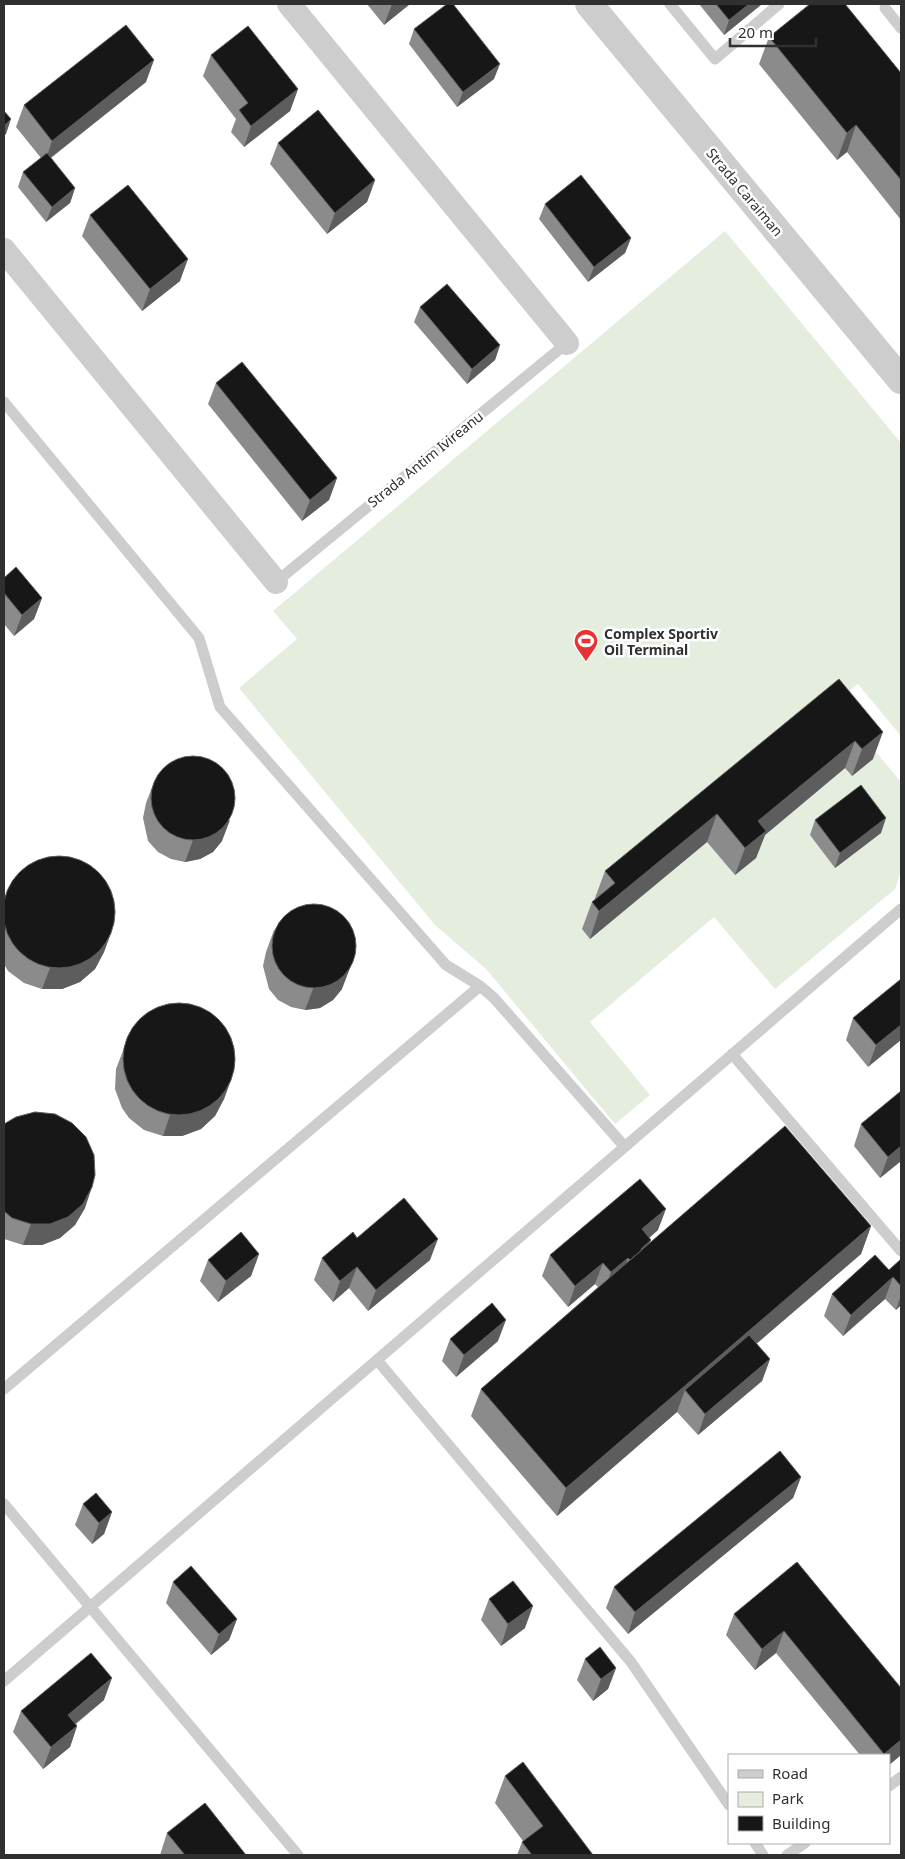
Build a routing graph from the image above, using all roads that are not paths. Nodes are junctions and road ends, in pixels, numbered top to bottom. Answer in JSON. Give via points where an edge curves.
{"nodes":[{"id":1,"x":289,"y":4,"type":"edge"},
{"id":2,"x":589,"y":4,"type":"edge"},
{"id":3,"x":670,"y":4,"type":"edge"},
{"id":4,"x":780,"y":4,"type":"edge"},
{"id":5,"x":885,"y":8,"type":"dead end"},
{"id":6,"x":901,"y":28,"type":"edge"},
{"id":7,"x":4,"y":250,"type":"edge"},
{"id":8,"x":567,"y":343,"type":"joint"},
{"id":9,"x":901,"y":380,"type":"edge"},
{"id":10,"x":4,"y":402,"type":"edge"},
{"id":11,"x":276,"y":582,"type":"joint"},
{"id":12,"x":901,"y":909,"type":"edge"},
{"id":13,"x":480,"y":986,"type":"junction"},
{"id":14,"x":732,"y":1054,"type":"junction"},
{"id":15,"x":624,"y":1146,"type":"junction"},
{"id":16,"x":901,"y":1251,"type":"edge"},
{"id":17,"x":377,"y":1360,"type":"junction"},
{"id":18,"x":4,"y":1389,"type":"edge"},
{"id":19,"x":4,"y":1504,"type":"edge"},
{"id":20,"x":89,"y":1606,"type":"junction"},
{"id":21,"x":4,"y":1681,"type":"edge"},
{"id":22,"x":901,"y":1777,"type":"edge"},
{"id":23,"x":890,"y":1785,"type":"edge"},
{"id":24,"x":728,"y":1804,"type":"edge"},
{"id":25,"x":756,"y":1844,"type":"edge"},
{"id":26,"x":804,"y":1844,"type":"edge"},
{"id":27,"x":298,"y":1855,"type":"edge"},
{"id":28,"x":763,"y":1855,"type":"edge"},
{"id":29,"x":787,"y":1855,"type":"edge"}],
"edges":[{"from":1,"to":8,"type":"street","name":"Strada Antim Ivireanu"},
{"from":2,"to":9,"type":"street","name":"Strada Caraiman"},
{"from":3,"to":4,"type":"lane","via":[[715,58]]},
{"from":5,"to":6,"type":"lane"},
{"from":7,"to":11,"type":"street","name":"Strada Antim Ivireanu"},
{"from":8,"to":11,"type":"lane","name":"Strada Antim Ivireanu"},
{"from":10,"to":13,"type":"lane","via":[[199,638],[220,707],[446,964]]},
{"from":12,"to":14,"type":"lane"},
{"from":13,"to":15,"type":"lane"},
{"from":13,"to":18,"type":"lane"},
{"from":14,"to":15,"type":"lane"},
{"from":14,"to":16,"type":"lane"},
{"from":15,"to":17,"type":"lane"},
{"from":17,"to":20,"type":"lane"},
{"from":17,"to":24,"type":"lane","via":[[631,1662]]},
{"from":19,"to":20,"type":"lane"},
{"from":20,"to":21,"type":"lane"},
{"from":20,"to":27,"type":"lane"},
{"from":22,"to":23,"type":"lane"},
{"from":25,"to":28,"type":"lane"},
{"from":26,"to":29,"type":"lane"}]}
